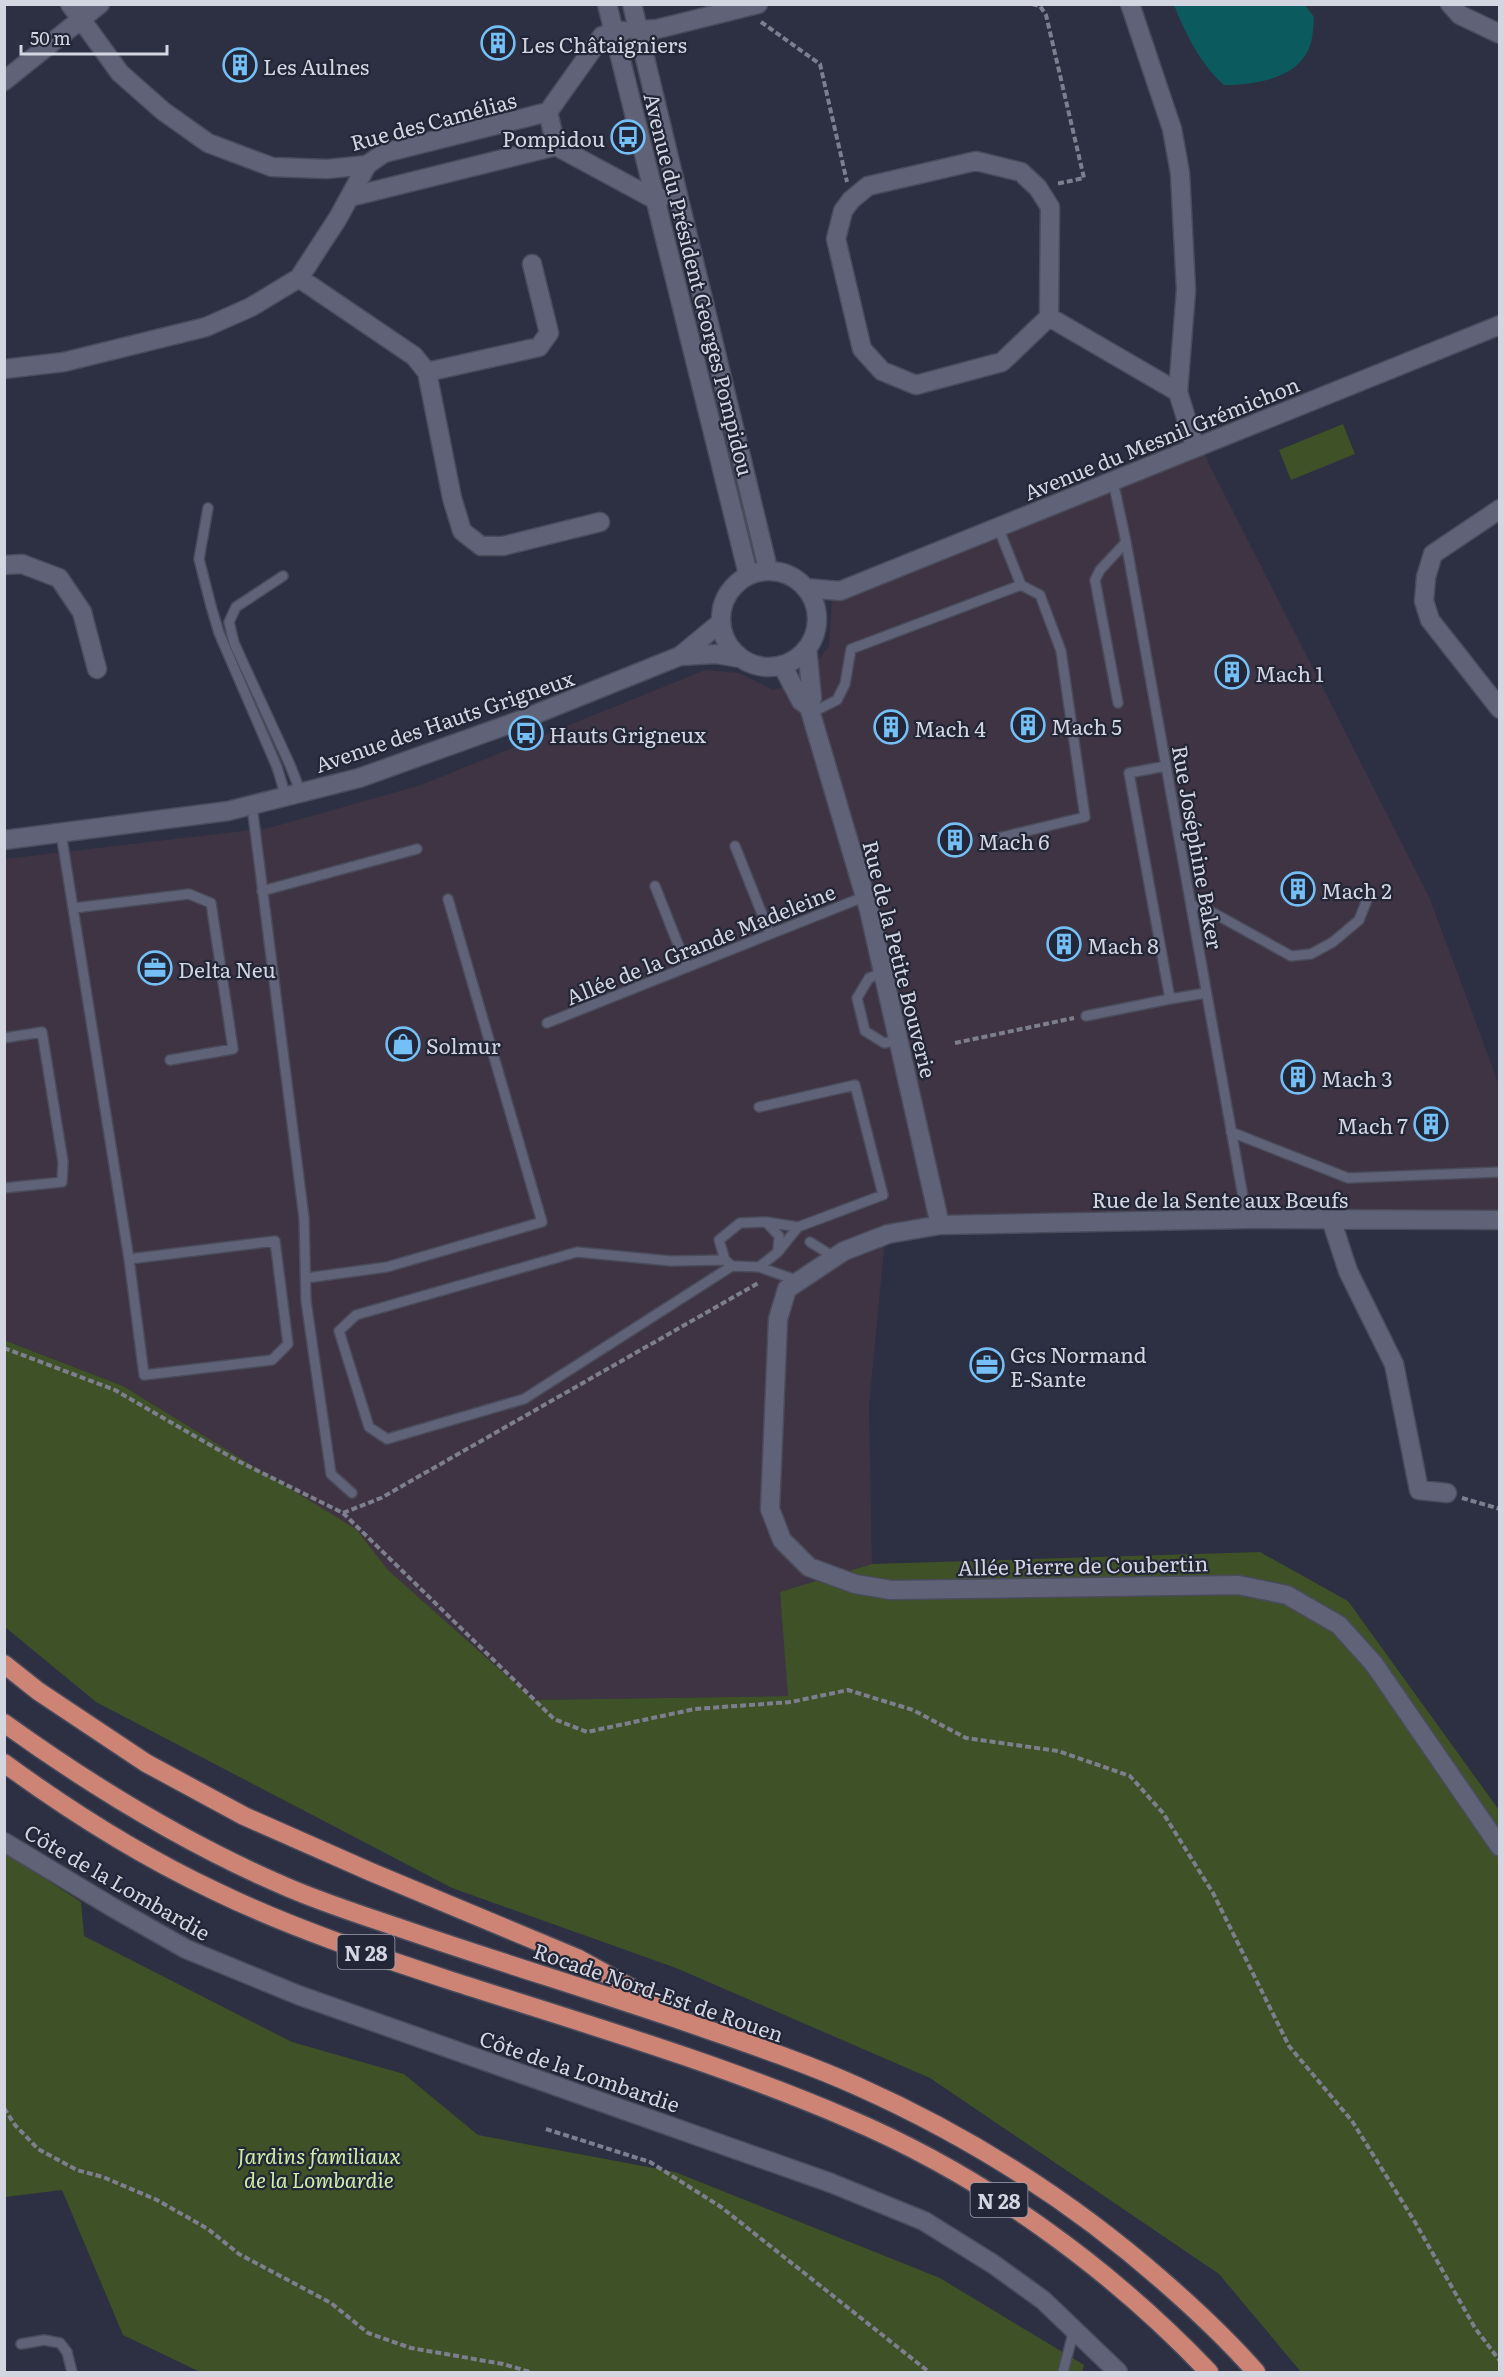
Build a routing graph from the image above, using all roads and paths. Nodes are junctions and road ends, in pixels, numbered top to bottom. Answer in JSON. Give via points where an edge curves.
{"nodes":[{"id":1,"x":100,"y":4,"type":"edge"},
{"id":2,"x":607,"y":4,"type":"edge"},
{"id":3,"x":632,"y":4,"type":"edge"},
{"id":4,"x":1032,"y":4,"type":"edge"},
{"id":5,"x":1130,"y":4,"type":"edge"},
{"id":6,"x":1450,"y":4,"type":"edge"},
{"id":7,"x":755,"y":10,"type":"edge"},
{"id":8,"x":75,"y":12,"type":"edge"},
{"id":9,"x":638,"y":30,"type":"junction"},
{"id":10,"x":614,"y":32,"type":"junction"},
{"id":11,"x":1500,"y":34,"type":"edge"},
{"id":12,"x":4,"y":81,"type":"edge"},
{"id":13,"x":548,"y":112,"type":"junction"},
{"id":14,"x":556,"y":146,"type":"junction"},
{"id":15,"x":367,"y":165,"type":"junction"},
{"id":16,"x":1038,"y":188,"type":"junction"},
{"id":17,"x":678,"y":194,"type":"junction"},
{"id":18,"x":350,"y":196,"type":"junction"},
{"id":19,"x":656,"y":200,"type":"junction"},
{"id":20,"x":851,"y":200,"type":"junction"},
{"id":21,"x":532,"y":264,"type":"dead end"},
{"id":22,"x":299,"y":278,"type":"junction"},
{"id":23,"x":1049,"y":317,"type":"junction"},
{"id":24,"x":1500,"y":325,"type":"edge"},
{"id":25,"x":4,"y":369,"type":"edge"},
{"id":26,"x":427,"y":372,"type":"junction"},
{"id":27,"x":1178,"y":392,"type":"junction"},
{"id":28,"x":1195,"y":447,"type":"junction"},
{"id":29,"x":1113,"y":480,"type":"junction"},
{"id":30,"x":208,"y":508,"type":"dead end"},
{"id":31,"x":1500,"y":509,"type":"edge"},
{"id":32,"x":600,"y":522,"type":"dead end"},
{"id":33,"x":998,"y":527,"type":"junction"},
{"id":34,"x":1126,"y":542,"type":"junction"},
{"id":35,"x":4,"y":565,"type":"edge"},
{"id":36,"x":768,"y":569,"type":"junction"},
{"id":37,"x":748,"y":574,"type":"junction"},
{"id":38,"x":283,"y":576,"type":"dead end"},
{"id":39,"x":1021,"y":585,"type":"junction"},
{"id":40,"x":806,"y":588,"type":"junction"},
{"id":41,"x":840,"y":591,"type":"junction"},
{"id":42,"x":817,"y":619,"type":"junction"},
{"id":43,"x":720,"y":622,"type":"junction"},
{"id":44,"x":807,"y":648,"type":"junction"},
{"id":45,"x":680,"y":656,"type":"junction"},
{"id":46,"x":740,"y":658,"type":"junction"},
{"id":47,"x":783,"y":665,"type":"junction"},
{"id":48,"x":97,"y":669,"type":"dead end"},
{"id":49,"x":1118,"y":703,"type":"dead end"},
{"id":50,"x":1500,"y":709,"type":"edge"},
{"id":51,"x":810,"y":710,"type":"junction"},
{"id":52,"x":1166,"y":766,"type":"junction"},
{"id":53,"x":293,"y":795,"type":"junction"},
{"id":54,"x":252,"y":806,"type":"junction"},
{"id":55,"x":62,"y":833,"type":"junction"},
{"id":56,"x":994,"y":839,"type":"dead end"},
{"id":57,"x":4,"y":840,"type":"edge"},
{"id":58,"x":735,"y":846,"type":"dead end"},
{"id":59,"x":417,"y":849,"type":"dead end"},
{"id":60,"x":655,"y":886,"type":"dead end"},
{"id":61,"x":262,"y":891,"type":"junction"},
{"id":62,"x":1369,"y":895,"type":"dead end"},
{"id":63,"x":866,"y":896,"type":"junction"},
{"id":64,"x":448,"y":898,"type":"dead end"},
{"id":65,"x":1191,"y":906,"type":"junction"},
{"id":66,"x":74,"y":908,"type":"junction"},
{"id":67,"x":770,"y":934,"type":"junction"},
{"id":68,"x":687,"y":967,"type":"junction"},
{"id":69,"x":883,"y":973,"type":"junction"},
{"id":70,"x":1206,"y":993,"type":"junction"},
{"id":71,"x":1170,"y":999,"type":"junction"},
{"id":72,"x":1086,"y":1016,"type":"joint"},
{"id":73,"x":547,"y":1023,"type":"dead end"},
{"id":74,"x":4,"y":1038,"type":"edge"},
{"id":75,"x":899,"y":1040,"type":"junction"},
{"id":76,"x":955,"y":1043,"type":"dead end"},
{"id":77,"x":170,"y":1060,"type":"dead end"},
{"id":78,"x":759,"y":1107,"type":"dead end"},
{"id":79,"x":1231,"y":1132,"type":"junction"},
{"id":80,"x":1500,"y":1172,"type":"edge"},
{"id":81,"x":4,"y":1188,"type":"edge"},
{"id":82,"x":1247,"y":1219,"type":"junction"},
{"id":83,"x":1331,"y":1220,"type":"junction"},
{"id":84,"x":1500,"y":1220,"type":"edge"},
{"id":85,"x":766,"y":1222,"type":"junction"},
{"id":86,"x":940,"y":1225,"type":"junction"},
{"id":87,"x":798,"y":1227,"type":"junction"},
{"id":88,"x":810,"y":1242,"type":"dead end"},
{"id":89,"x":778,"y":1252,"type":"junction"},
{"id":90,"x":834,"y":1257,"type":"junction"},
{"id":91,"x":129,"y":1259,"type":"junction"},
{"id":92,"x":729,"y":1263,"type":"junction"},
{"id":93,"x":759,"y":1267,"type":"junction"},
{"id":94,"x":306,"y":1278,"type":"junction"},
{"id":95,"x":793,"y":1285,"type":"junction"},
{"id":96,"x":4,"y":1348,"type":"edge"},
{"id":97,"x":352,"y":1493,"type":"dead end"},
{"id":98,"x":1447,"y":1493,"type":"joint"},
{"id":99,"x":1500,"y":1509,"type":"edge"},
{"id":100,"x":343,"y":1513,"type":"junction"},
{"id":101,"x":4,"y":1664,"type":"edge"},
{"id":102,"x":4,"y":1723,"type":"edge"},
{"id":103,"x":4,"y":1763,"type":"edge"},
{"id":104,"x":4,"y":1842,"type":"edge"},
{"id":105,"x":1500,"y":1847,"type":"edge"},
{"id":106,"x":703,"y":2027,"type":"junction"},
{"id":107,"x":4,"y":2108,"type":"edge"},
{"id":108,"x":546,"y":2129,"type":"dead end"},
{"id":109,"x":1074,"y":2330,"type":"junction"},
{"id":110,"x":21,"y":2344,"type":"dead end"},
{"id":111,"x":1500,"y":2361,"type":"edge"},
{"id":112,"x":72,"y":2373,"type":"edge"},
{"id":113,"x":530,"y":2373,"type":"edge"},
{"id":114,"x":929,"y":2373,"type":"edge"},
{"id":115,"x":1063,"y":2373,"type":"edge"},
{"id":116,"x":1118,"y":2373,"type":"edge"},
{"id":117,"x":1209,"y":2373,"type":"edge"},
{"id":118,"x":1256,"y":2373,"type":"edge"}],
"edges":[{"from":1,"to":8,"type":"street"},
{"from":2,"to":10,"type":"street","name":"Avenue du Président Georges Pompidou"},
{"from":3,"to":9,"type":"street","name":"Avenue du Président Georges Pompidou"},
{"from":4,"to":16,"type":"path","via":[[1040,6],[1046,15],[1084,178]]},
{"from":5,"to":27,"type":"street","via":[[1172,129],[1180,173],[1186,290]]},
{"from":6,"to":11,"type":"street","via":[[1460,15]]},
{"from":7,"to":9,"type":"street"},
{"from":7,"to":20,"type":"path","via":[[820,64]]},
{"from":8,"to":12,"type":"street"},
{"from":8,"to":15,"type":"street","name":"Rue des Camélias","via":[[120,72],[208,143],[272,167],[327,169]]},
{"from":9,"to":10,"type":"street"},
{"from":9,"to":17,"type":"street","name":"Avenue du Président Georges Pompidou"},
{"from":10,"to":13,"type":"street","name":"Rue des Camélias","via":[[602,36]]},
{"from":10,"to":19,"type":"street","name":"Avenue du Président Georges Pompidou"},
{"from":13,"to":14,"type":"street","name":"Rue des Camélias"},
{"from":13,"to":15,"type":"street","name":"Rue des Camélias","via":[[384,153]]},
{"from":14,"to":18,"type":"street"},
{"from":14,"to":19,"type":"street"},
{"from":15,"to":18,"type":"street"},
{"from":16,"to":20,"type":"street","via":[[1021,172],[976,161],[868,186]]},
{"from":16,"to":23,"type":"street","via":[[1050,207]]},
{"from":17,"to":19,"type":"street"},
{"from":17,"to":36,"type":"street","name":"Avenue du Président Georges Pompidou"},
{"from":18,"to":22,"type":"street"},
{"from":19,"to":37,"type":"street","name":"Avenue du Président Georges Pompidou"},
{"from":20,"to":23,"type":"street","via":[[843,211],[836,239],[862,349],[882,371],[916,385],[1002,362]]},
{"from":21,"to":26,"type":"street","via":[[549,333],[539,347]]},
{"from":22,"to":25,"type":"street","via":[[251,307],[206,327],[64,362]]},
{"from":22,"to":26,"type":"street","via":[[414,356]]},
{"from":23,"to":27,"type":"street"},
{"from":24,"to":28,"type":"street","name":"Avenue du Mesnil Grémichon"},
{"from":26,"to":32,"type":"street","via":[[462,531],[481,546],[503,546]]},
{"from":27,"to":28,"type":"street"},
{"from":28,"to":29,"type":"street","name":"Avenue du Mesnil Grémichon"},
{"from":29,"to":33,"type":"street","name":"Avenue du Mesnil Grémichon"},
{"from":29,"to":34,"type":"lane","name":"Rue Joséphine Baker"},
{"from":30,"to":53,"type":"lane","via":[[200,559],[211,606],[277,767]]},
{"from":31,"to":50,"type":"street","via":[[1433,554],[1424,601],[1430,620]]},
{"from":33,"to":39,"type":"lane"},
{"from":33,"to":41,"type":"street","name":"Avenue du Mesnil Grémichon"},
{"from":34,"to":49,"type":"lane","via":[[1095,580]]},
{"from":34,"to":52,"type":"lane","name":"Rue Joséphine Baker"},
{"from":35,"to":48,"type":"street","via":[[21,564],[59,578],[82,612]]},
{"from":36,"to":37,"type":"street"},
{"from":36,"to":40,"type":"street","via":[[794,577]]},
{"from":37,"to":43,"type":"street","via":[[734,584],[722,606]]},
{"from":38,"to":53,"type":"lane","via":[[236,607],[229,622],[234,643],[290,765]]},
{"from":39,"to":51,"type":"lane","via":[[851,649],[845,684],[837,699]]},
{"from":39,"to":56,"type":"lane","via":[[1040,595],[1061,651],[1085,817]]},
{"from":40,"to":41,"type":"street","name":"Avenue du Mesnil Grémichon"},
{"from":40,"to":42,"type":"street"},
{"from":41,"to":42,"type":"street","name":"Avenue du Mesnil Grémichon"},
{"from":42,"to":44,"type":"street"},
{"from":43,"to":45,"type":"street","name":"Avenue des Hauts Grigneux"},
{"from":43,"to":46,"type":"street","via":[[728,646]]},
{"from":44,"to":47,"type":"street"},
{"from":44,"to":51,"type":"street","name":"Rue de la Petite Bouverie"},
{"from":45,"to":46,"type":"street","name":"Avenue des Hauts Grigneux","via":[[716,654]]},
{"from":45,"to":53,"type":"street","name":"Avenue des Hauts Grigneux","via":[[460,743],[359,778]]},
{"from":46,"to":47,"type":"street","via":[[767,667]]},
{"from":47,"to":51,"type":"street","name":"Rue de la Petite Bouverie","via":[[801,701]]},
{"from":51,"to":63,"type":"street","name":"Rue de la Petite Bouverie"},
{"from":52,"to":65,"type":"lane","name":"Rue Joséphine Baker"},
{"from":52,"to":71,"type":"lane","via":[[1129,773]]},
{"from":53,"to":54,"type":"street","name":"Avenue des Hauts Grigneux"},
{"from":54,"to":55,"type":"street","name":"Avenue des Hauts Grigneux"},
{"from":54,"to":61,"type":"lane"},
{"from":55,"to":57,"type":"street","name":"Avenue des Hauts Grigneux"},
{"from":55,"to":66,"type":"lane"},
{"from":58,"to":67,"type":"lane"},
{"from":59,"to":61,"type":"lane"},
{"from":60,"to":68,"type":"lane"},
{"from":61,"to":94,"type":"lane","via":[[303,1218]]},
{"from":62,"to":65,"type":"lane","via":[[1359,920],[1333,942],[1311,954],[1291,956],[1201,906]]},
{"from":63,"to":67,"type":"lane","name":"Allée de la Grande Madeleine"},
{"from":63,"to":69,"type":"street","name":"Rue de la Petite Bouverie"},
{"from":64,"to":94,"type":"lane","via":[[542,1222],[387,1267]]},
{"from":65,"to":70,"type":"lane","name":"Rue Joséphine Baker"},
{"from":66,"to":77,"type":"lane","via":[[189,894],[211,903],[232,1049]]},
{"from":66,"to":91,"type":"lane"},
{"from":67,"to":68,"type":"lane","name":"Allée de la Grande Madeleine"},
{"from":68,"to":73,"type":"lane","name":"Allée de la Grande Madeleine"},
{"from":69,"to":75,"type":"street","name":"Rue de la Petite Bouverie"},
{"from":69,"to":75,"type":"lane","via":[[869,978],[856,998],[865,1031],[884,1043]]},
{"from":70,"to":71,"type":"lane"},
{"from":70,"to":79,"type":"lane","name":"Rue Joséphine Baker"},
{"from":71,"to":72,"type":"lane"},
{"from":72,"to":76,"type":"path"},
{"from":74,"to":81,"type":"lane","via":[[42,1032],[63,1162],[62,1182]]},
{"from":75,"to":86,"type":"street","name":"Rue de la Petite Bouverie"},
{"from":78,"to":87,"type":"lane","via":[[855,1085],[883,1195]]},
{"from":79,"to":80,"type":"lane","via":[[1348,1178]]},
{"from":79,"to":82,"type":"lane","name":"Rue Joséphine Baker"},
{"from":82,"to":83,"type":"street","name":"Rue de la Sente aux Bœufs"},
{"from":82,"to":86,"type":"street","name":"Rue de la Sente aux Bœufs"},
{"from":83,"to":84,"type":"street","name":"Rue de la Sente aux Bœufs"},
{"from":83,"to":98,"type":"street","via":[[1348,1271],[1395,1364],[1419,1490]]},
{"from":85,"to":87,"type":"lane"},
{"from":85,"to":89,"type":"lane","via":[[779,1236]]},
{"from":85,"to":92,"type":"lane","via":[[740,1223],[719,1240]]},
{"from":86,"to":90,"type":"street","name":"Rue de la Sente aux Bœufs","via":[[888,1234]]},
{"from":87,"to":89,"type":"lane"},
{"from":88,"to":90,"type":"lane"},
{"from":89,"to":93,"type":"lane"},
{"from":90,"to":95,"type":"street","name":"Rue de la Sente aux Bœufs"},
{"from":91,"to":91,"type":"lane","via":[[144,1375],[272,1360],[288,1344],[275,1241]]},
{"from":92,"to":92,"type":"lane","via":[[577,1252],[356,1315],[339,1331],[369,1427],[387,1439],[524,1400]]},
{"from":92,"to":93,"type":"lane"},
{"from":93,"to":95,"type":"lane"},
{"from":94,"to":97,"type":"lane","via":[[331,1473]]},
{"from":95,"to":100,"type":"path","via":[[761,1281],[381,1498]]},
{"from":95,"to":105,"type":"street","name":"Allée Pierre de Coubertin","via":[[778,1319],[770,1509],[782,1540],[809,1567],[855,1584],[891,1590],[1238,1584],[1287,1595],[1339,1625],[1374,1664]]},
{"from":96,"to":100,"type":"path","via":[[115,1390],[238,1461]]},
{"from":98,"to":99,"type":"path"},
{"from":100,"to":111,"type":"path","via":[[554,1719],[587,1732],[695,1710],[791,1702],[848,1690],[913,1710],[966,1738],[1058,1751],[1130,1776],[1163,1813],[1213,1893],[1289,2046],[1352,2121],[1475,2328]]},
{"from":101,"to":106,"type":"highway","via":[[147,1763],[244,1816],[577,1958]]},
{"from":102,"to":106,"type":"highway","name":"Rocade Nord-Est de Rouen","number":"N 28","via":[[152,1821],[292,1890],[450,1946]]},
{"from":103,"to":117,"type":"highway","number":"N 28","via":[[154,1860],[309,1932],[755,2081],[849,2118],[909,2148],[966,2179],[1084,2260],[1142,2308]]},
{"from":104,"to":109,"type":"street","name":"Côte de la Lombardie","via":[[186,1949],[298,1995],[831,2183],[924,2221],[1035,2294]]},
{"from":106,"to":118,"type":"highway","name":"Rocade Nord-Est de Rouen","number":"N 28","via":[[856,2085],[1012,2167],[1123,2246],[1191,2306]]},
{"from":107,"to":113,"type":"path","via":[[38,2149],[77,2170],[158,2200],[208,2229],[239,2254],[331,2303],[368,2333],[411,2348],[503,2364]]},
{"from":108,"to":114,"type":"path","via":[[650,2162],[722,2207]]},
{"from":109,"to":115,"type":"lane"},
{"from":109,"to":116,"type":"street","name":"Côte de la Lombardie"},
{"from":110,"to":112,"type":"lane","via":[[44,2340],[60,2343],[67,2352]]}]}
